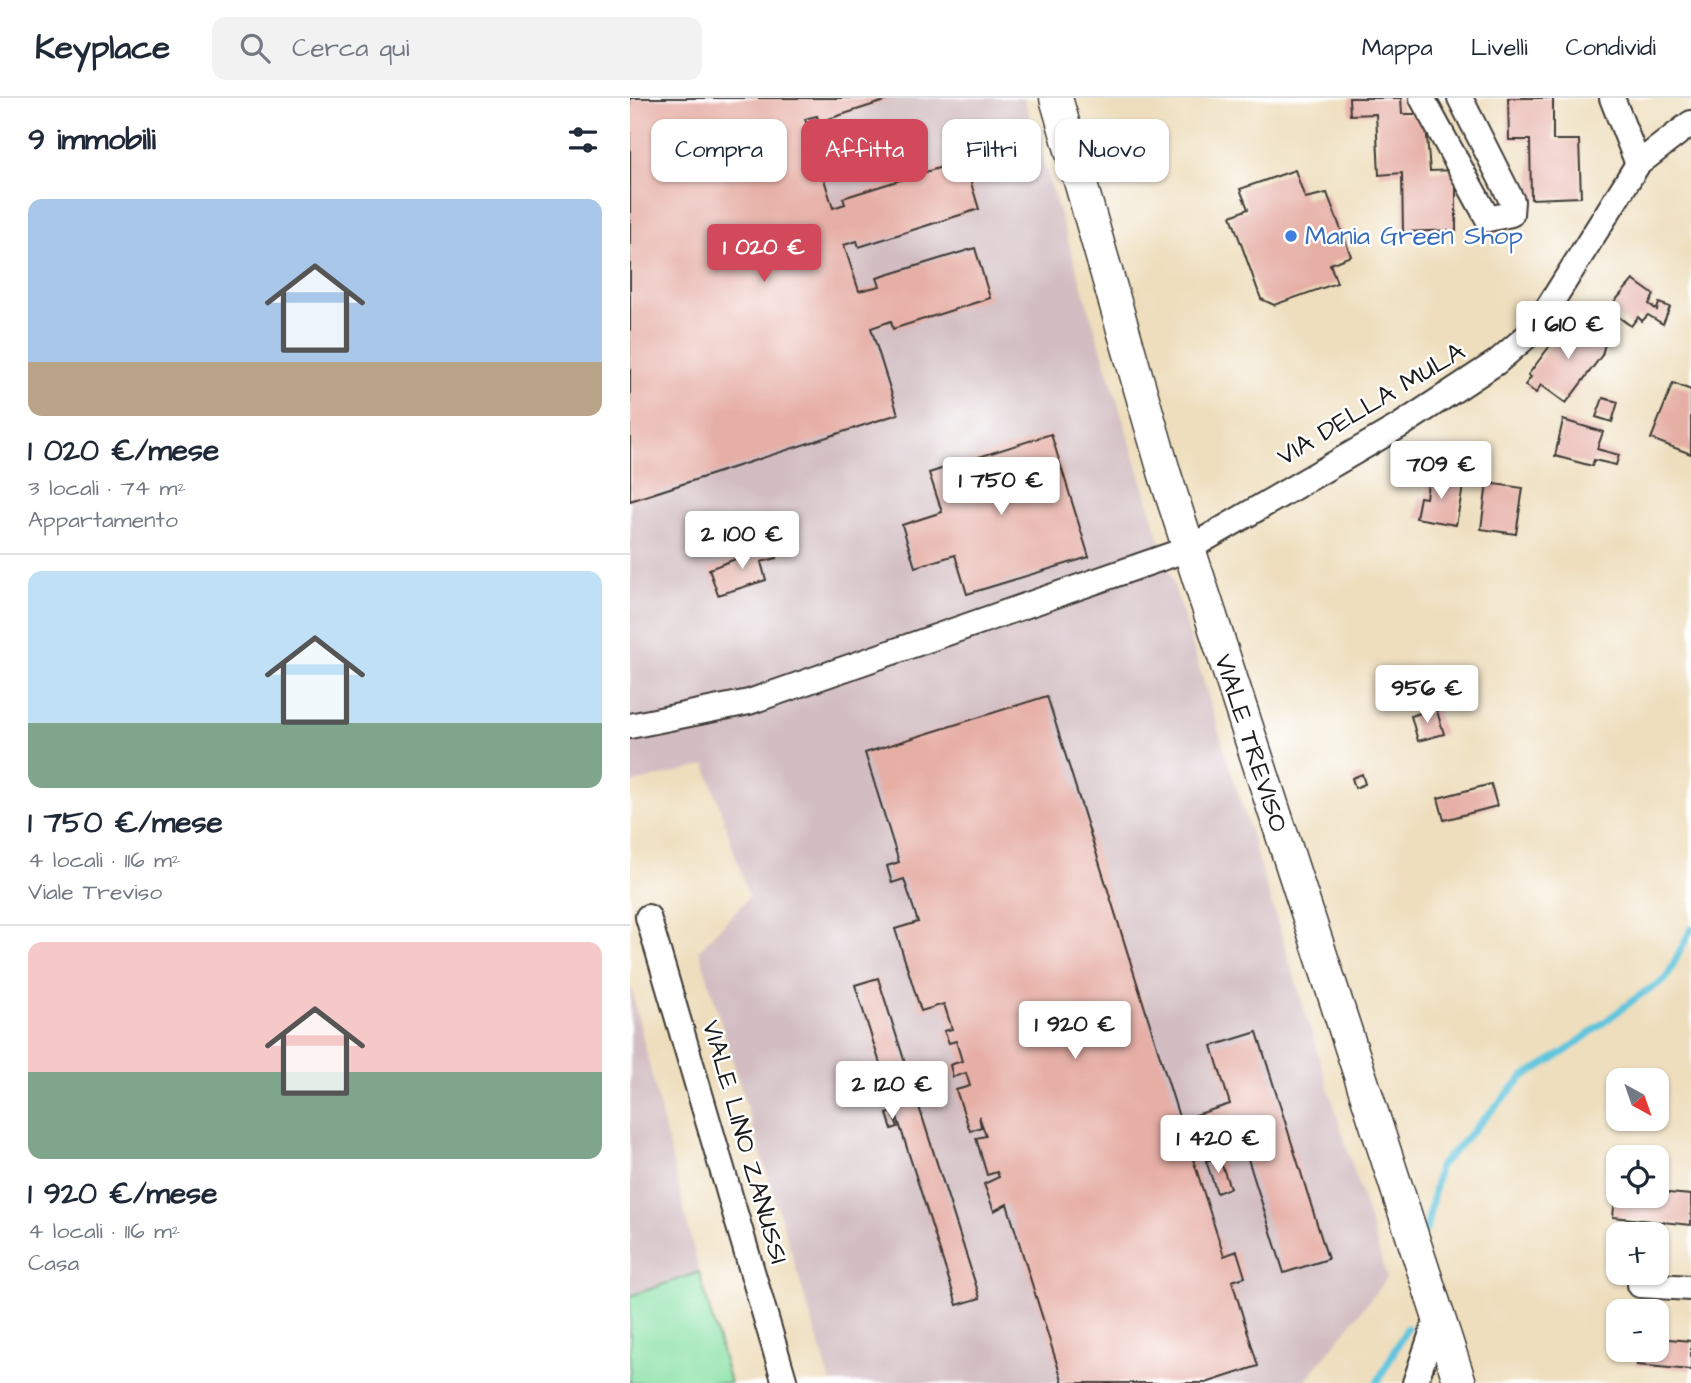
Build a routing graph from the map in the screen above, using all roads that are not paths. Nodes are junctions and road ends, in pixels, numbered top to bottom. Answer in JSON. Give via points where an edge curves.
{"nodes":[{"id":1,"x":1056,"y":98,"type":"edge"},
{"id":2,"x":1422,"y":98,"type":"edge"},
{"id":3,"x":1460,"y":98,"type":"edge"},
{"id":4,"x":1612,"y":98,"type":"edge"},
{"id":5,"x":1691,"y":123,"type":"edge"},
{"id":6,"x":1638,"y":164,"type":"junction"},
{"id":7,"x":1188,"y":549,"type":"junction"},
{"id":8,"x":630,"y":726,"type":"edge"},
{"id":9,"x":648,"y":917,"type":"dead end"},
{"id":10,"x":1640,"y":1285,"type":"dead end"},
{"id":11,"x":1691,"y":1288,"type":"edge"},
{"id":12,"x":1438,"y":1315,"type":"junction"},
{"id":13,"x":785,"y":1383,"type":"edge"},
{"id":14,"x":1415,"y":1383,"type":"edge"},
{"id":15,"x":1460,"y":1383,"type":"edge"}],
"edges":[{"from":1,"to":7,"type":"main road","name":"VIALE TREVISO"},
{"from":2,"to":3,"type":"street","via":[[1488,219],[1511,214],[1512,201]]},
{"from":4,"to":6,"type":"street"},
{"from":5,"to":6,"type":"street","name":"VIA DELLA MULA"},
{"from":6,"to":7,"type":"street","name":"VIA DELLA MULA","via":[[1534,330],[1454,393]]},
{"from":7,"to":8,"type":"street","name":"VIA DELLA MULA","via":[[749,702]]},
{"from":7,"to":12,"type":"main road","name":"VIALE TREVISO"},
{"from":9,"to":13,"type":"street","name":"VIALE LINO ZANUSSI"},
{"from":10,"to":11,"type":"street"},
{"from":12,"to":14,"type":"street"},
{"from":12,"to":15,"type":"main road","name":"VIALE TREVISO"}]}
